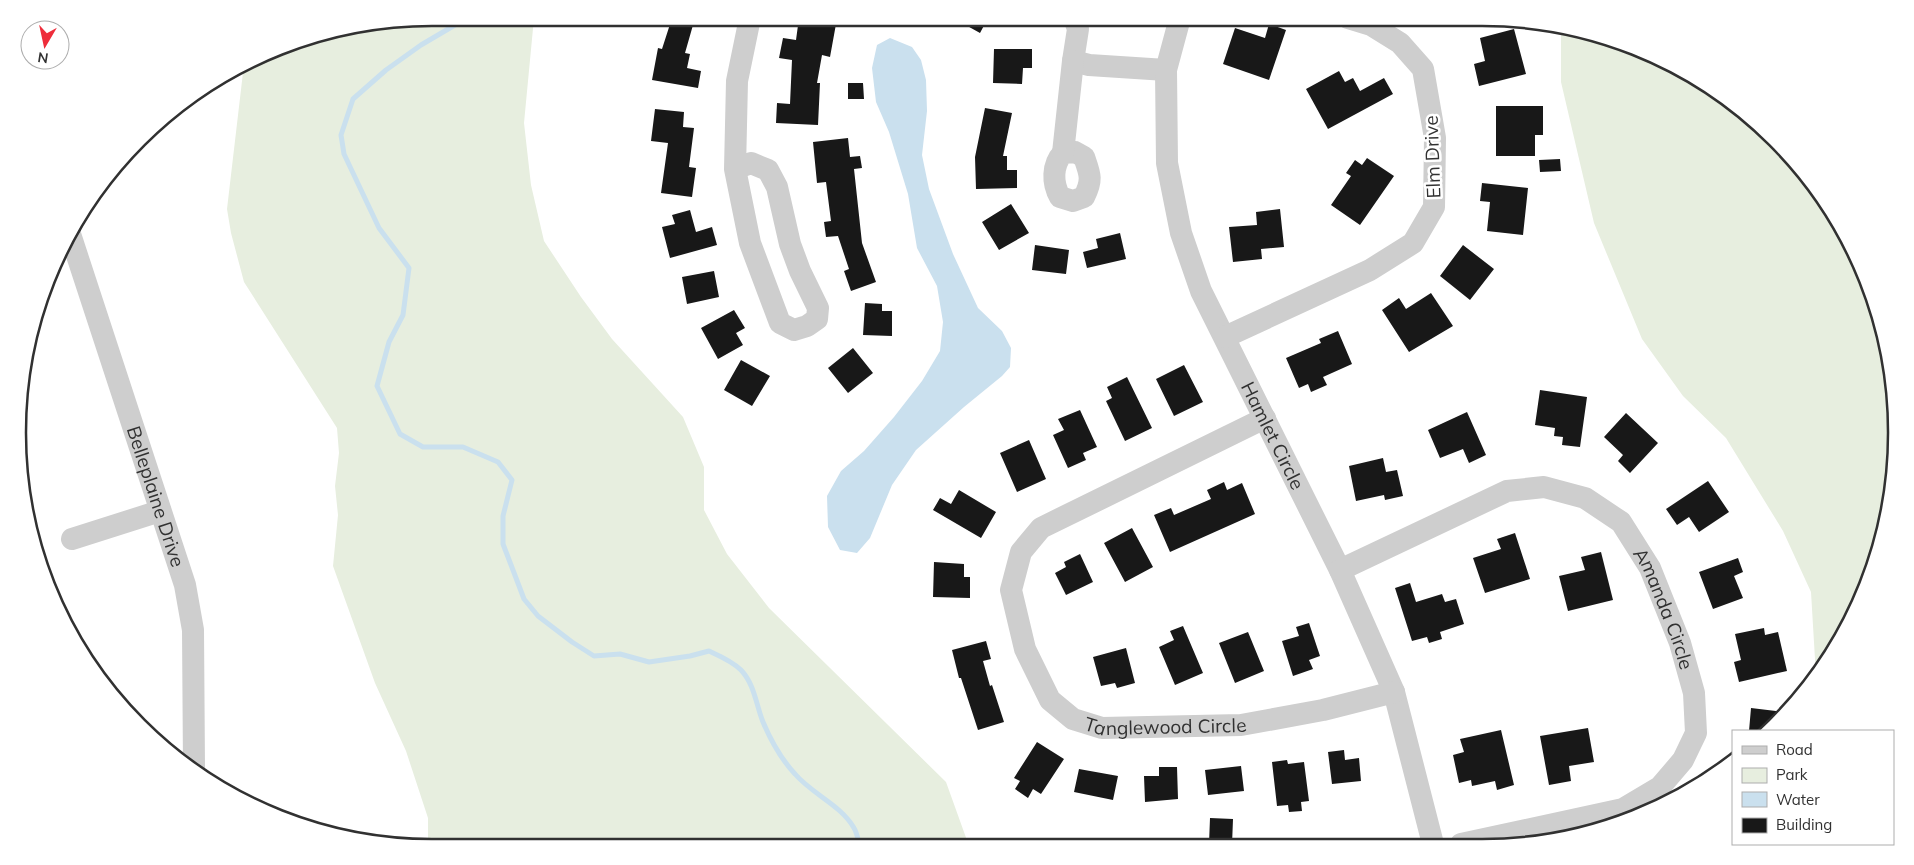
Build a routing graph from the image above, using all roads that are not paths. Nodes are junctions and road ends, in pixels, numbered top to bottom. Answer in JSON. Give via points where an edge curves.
{"nodes":[{"id":1,"x":748,"y":26,"type":"edge"},
{"id":2,"x":1077,"y":26,"type":"edge"},
{"id":3,"x":1178,"y":26,"type":"edge"},
{"id":4,"x":1373,"y":26,"type":"edge"},
{"id":5,"x":1073,"y":61,"type":"junction"},
{"id":6,"x":1166,"y":70,"type":"junction"},
{"id":7,"x":1063,"y":153,"type":"dead end"},
{"id":8,"x":735,"y":169,"type":"junction"},
{"id":9,"x":73,"y":244,"type":"edge"},
{"id":10,"x":790,"y":244,"type":"junction"},
{"id":11,"x":753,"y":254,"type":"junction"},
{"id":12,"x":1225,"y":337,"type":"junction"},
{"id":13,"x":1265,"y":418,"type":"junction"},
{"id":14,"x":160,"y":511,"type":"junction"},
{"id":15,"x":72,"y":539,"type":"dead end"},
{"id":16,"x":1340,"y":570,"type":"junction"},
{"id":17,"x":1394,"y":692,"type":"junction"},
{"id":18,"x":194,"y":761,"type":"edge"},
{"id":19,"x":1432,"y":839,"type":"edge"},
{"id":20,"x":1483,"y":839,"type":"edge"}],
"edges":[{"from":1,"to":8,"type":"street","via":[[737,81]]},
{"from":2,"to":5,"type":"street"},
{"from":3,"to":6,"type":"street","name":"Hamlet Circle"},
{"from":4,"to":12,"type":"street","name":"Elm Drive","via":[[1400,43],[1423,69],[1435,138],[1434,208],[1413,243],[1370,270]]},
{"from":5,"to":6,"type":"street"},
{"from":5,"to":7,"type":"street"},
{"from":6,"to":12,"type":"street","name":"Hamlet Circle","via":[[1167,163],[1181,233],[1201,291]]},
{"from":8,"to":10,"type":"street","via":[[751,163],[768,170],[777,187]]},
{"from":8,"to":11,"type":"street"},
{"from":9,"to":14,"type":"street","name":"Belleplaine Drive"},
{"from":10,"to":11,"type":"street"},
{"from":10,"to":11,"type":"street","via":[[818,308],[817,319],[794,330],[780,323]]},
{"from":12,"to":13,"type":"street","name":"Hamlet Circle"},
{"from":13,"to":16,"type":"street","name":"Hamlet Circle"},
{"from":13,"to":17,"type":"street","name":"Tanglewood Circle","via":[[1041,528],[1022,552],[1011,590],[1025,649],[1050,700],[1073,719],[1102,728],[1241,725],[1324,710]]},
{"from":14,"to":15,"type":"street"},
{"from":14,"to":18,"type":"street","name":"Belleplaine Drive","via":[[185,585],[193,630]]},
{"from":16,"to":17,"type":"street","name":"Hamlet Circle"},
{"from":16,"to":20,"type":"street","name":"Amanda Circle","via":[[1508,491],[1544,487],[1585,498],[1621,522],[1650,568],[1680,643],[1694,694],[1696,733],[1684,760],[1660,787],[1623,808]]},
{"from":17,"to":19,"type":"street","name":"Hamlet Circle"}]}
